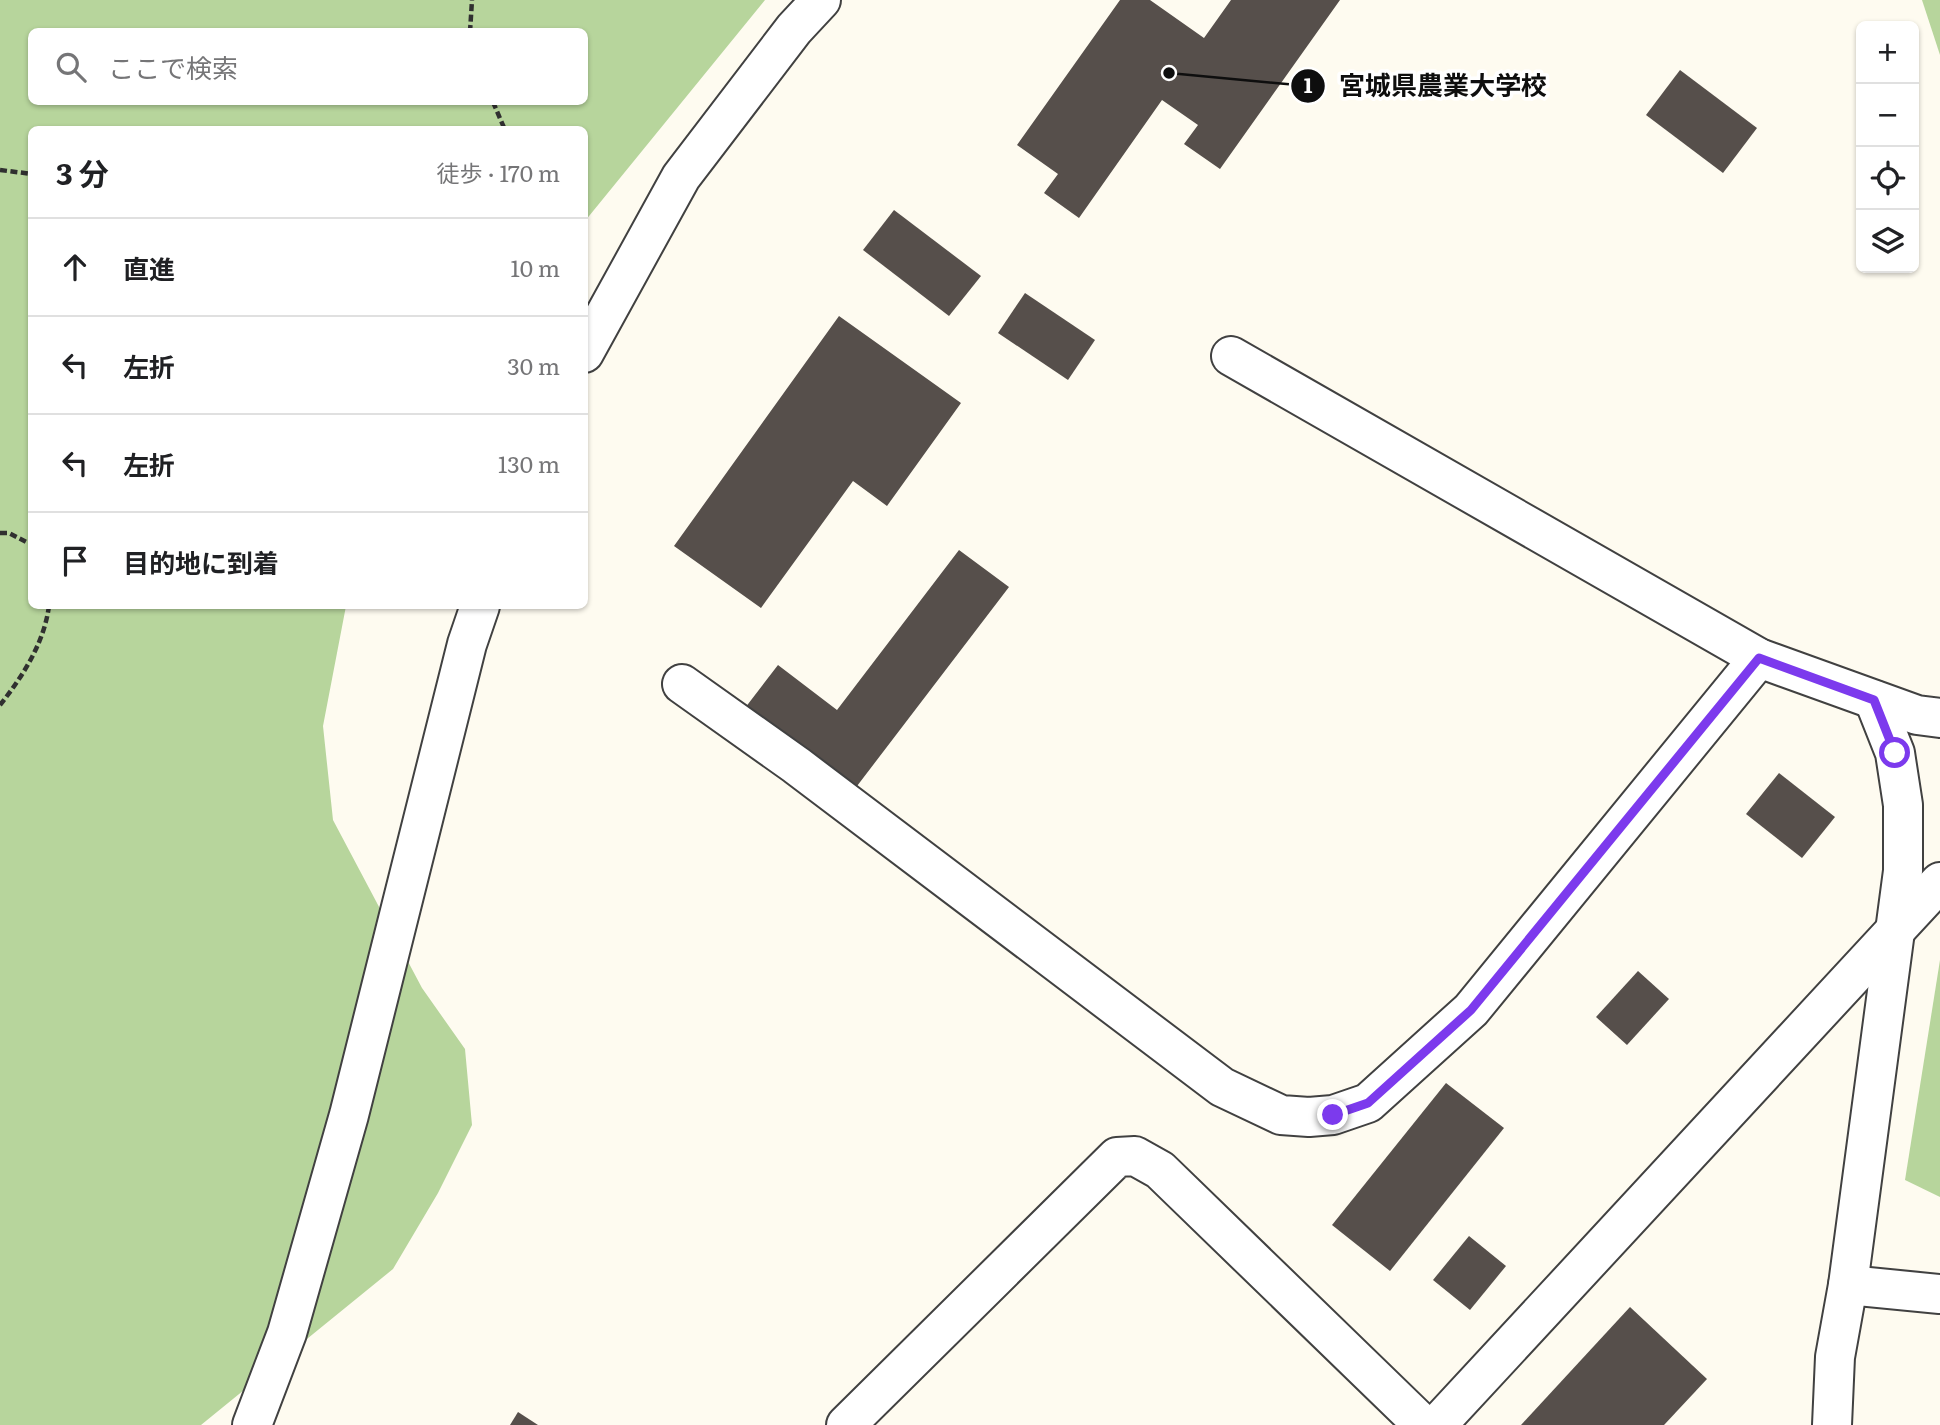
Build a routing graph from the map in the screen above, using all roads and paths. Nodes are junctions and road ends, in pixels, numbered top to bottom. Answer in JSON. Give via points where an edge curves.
{"nodes":[{"id":1,"x":472,"y":0,"type":"edge"},
{"id":2,"x":821,"y":0,"type":"edge"},
{"id":3,"x":470,"y":28,"type":"edge"},
{"id":4,"x":494,"y":105,"type":"edge"},
{"id":5,"x":503,"y":126,"type":"edge"},
{"id":6,"x":0,"y":170,"type":"edge"},
{"id":7,"x":28,"y":174,"type":"edge"},
{"id":8,"x":588,"y":346,"type":"edge"},
{"id":9,"x":1231,"y":356,"type":"dead end"},
{"id":10,"x":0,"y":533,"type":"edge"},
{"id":11,"x":28,"y":543,"type":"edge"},
{"id":12,"x":48,"y":609,"type":"edge"},
{"id":13,"x":479,"y":609,"type":"edge"},
{"id":14,"x":1759,"y":658,"type":"junction"},
{"id":15,"x":682,"y":684,"type":"dead end"},
{"id":16,"x":1874,"y":700,"type":"junction"},
{"id":17,"x":0,"y":705,"type":"edge"},
{"id":18,"x":1940,"y":718,"type":"edge"},
{"id":19,"x":1940,"y":883,"type":"edge"},
{"id":20,"x":1894,"y":931,"type":"junction"},
{"id":21,"x":1848,"y":1285,"type":"junction"},
{"id":22,"x":1940,"y":1294,"type":"edge"},
{"id":23,"x":251,"y":1425,"type":"edge"},
{"id":24,"x":846,"y":1425,"type":"edge"},
{"id":25,"x":1423,"y":1425,"type":"edge"},
{"id":26,"x":1437,"y":1425,"type":"edge"},
{"id":27,"x":1832,"y":1425,"type":"edge"}],
"edges":[{"from":1,"to":3,"type":"path"},
{"from":2,"to":8,"type":"street","via":[[681,177]]},
{"from":4,"to":5,"type":"path"},
{"from":6,"to":7,"type":"path"},
{"from":9,"to":14,"type":"street"},
{"from":10,"to":11,"type":"path"},
{"from":12,"to":17,"type":"path","via":[[24,674]]},
{"from":13,"to":23,"type":"street","via":[[349,1115],[287,1333]]},
{"from":14,"to":15,"type":"street","via":[[1471,1010],[1368,1103],[1333,1115],[1309,1117],[1281,1115],[1223,1087]]},
{"from":14,"to":16,"type":"street"},
{"from":16,"to":18,"type":"street"},
{"from":16,"to":20,"type":"street","via":[[1895,753],[1903,805],[1903,871]]},
{"from":19,"to":20,"type":"street"},
{"from":20,"to":21,"type":"street"},
{"from":20,"to":26,"type":"street"},
{"from":21,"to":22,"type":"street"},
{"from":21,"to":27,"type":"street","via":[[1835,1357]]},
{"from":24,"to":25,"type":"street","via":[[1117,1157],[1135,1156],[1160,1170]]}]}
